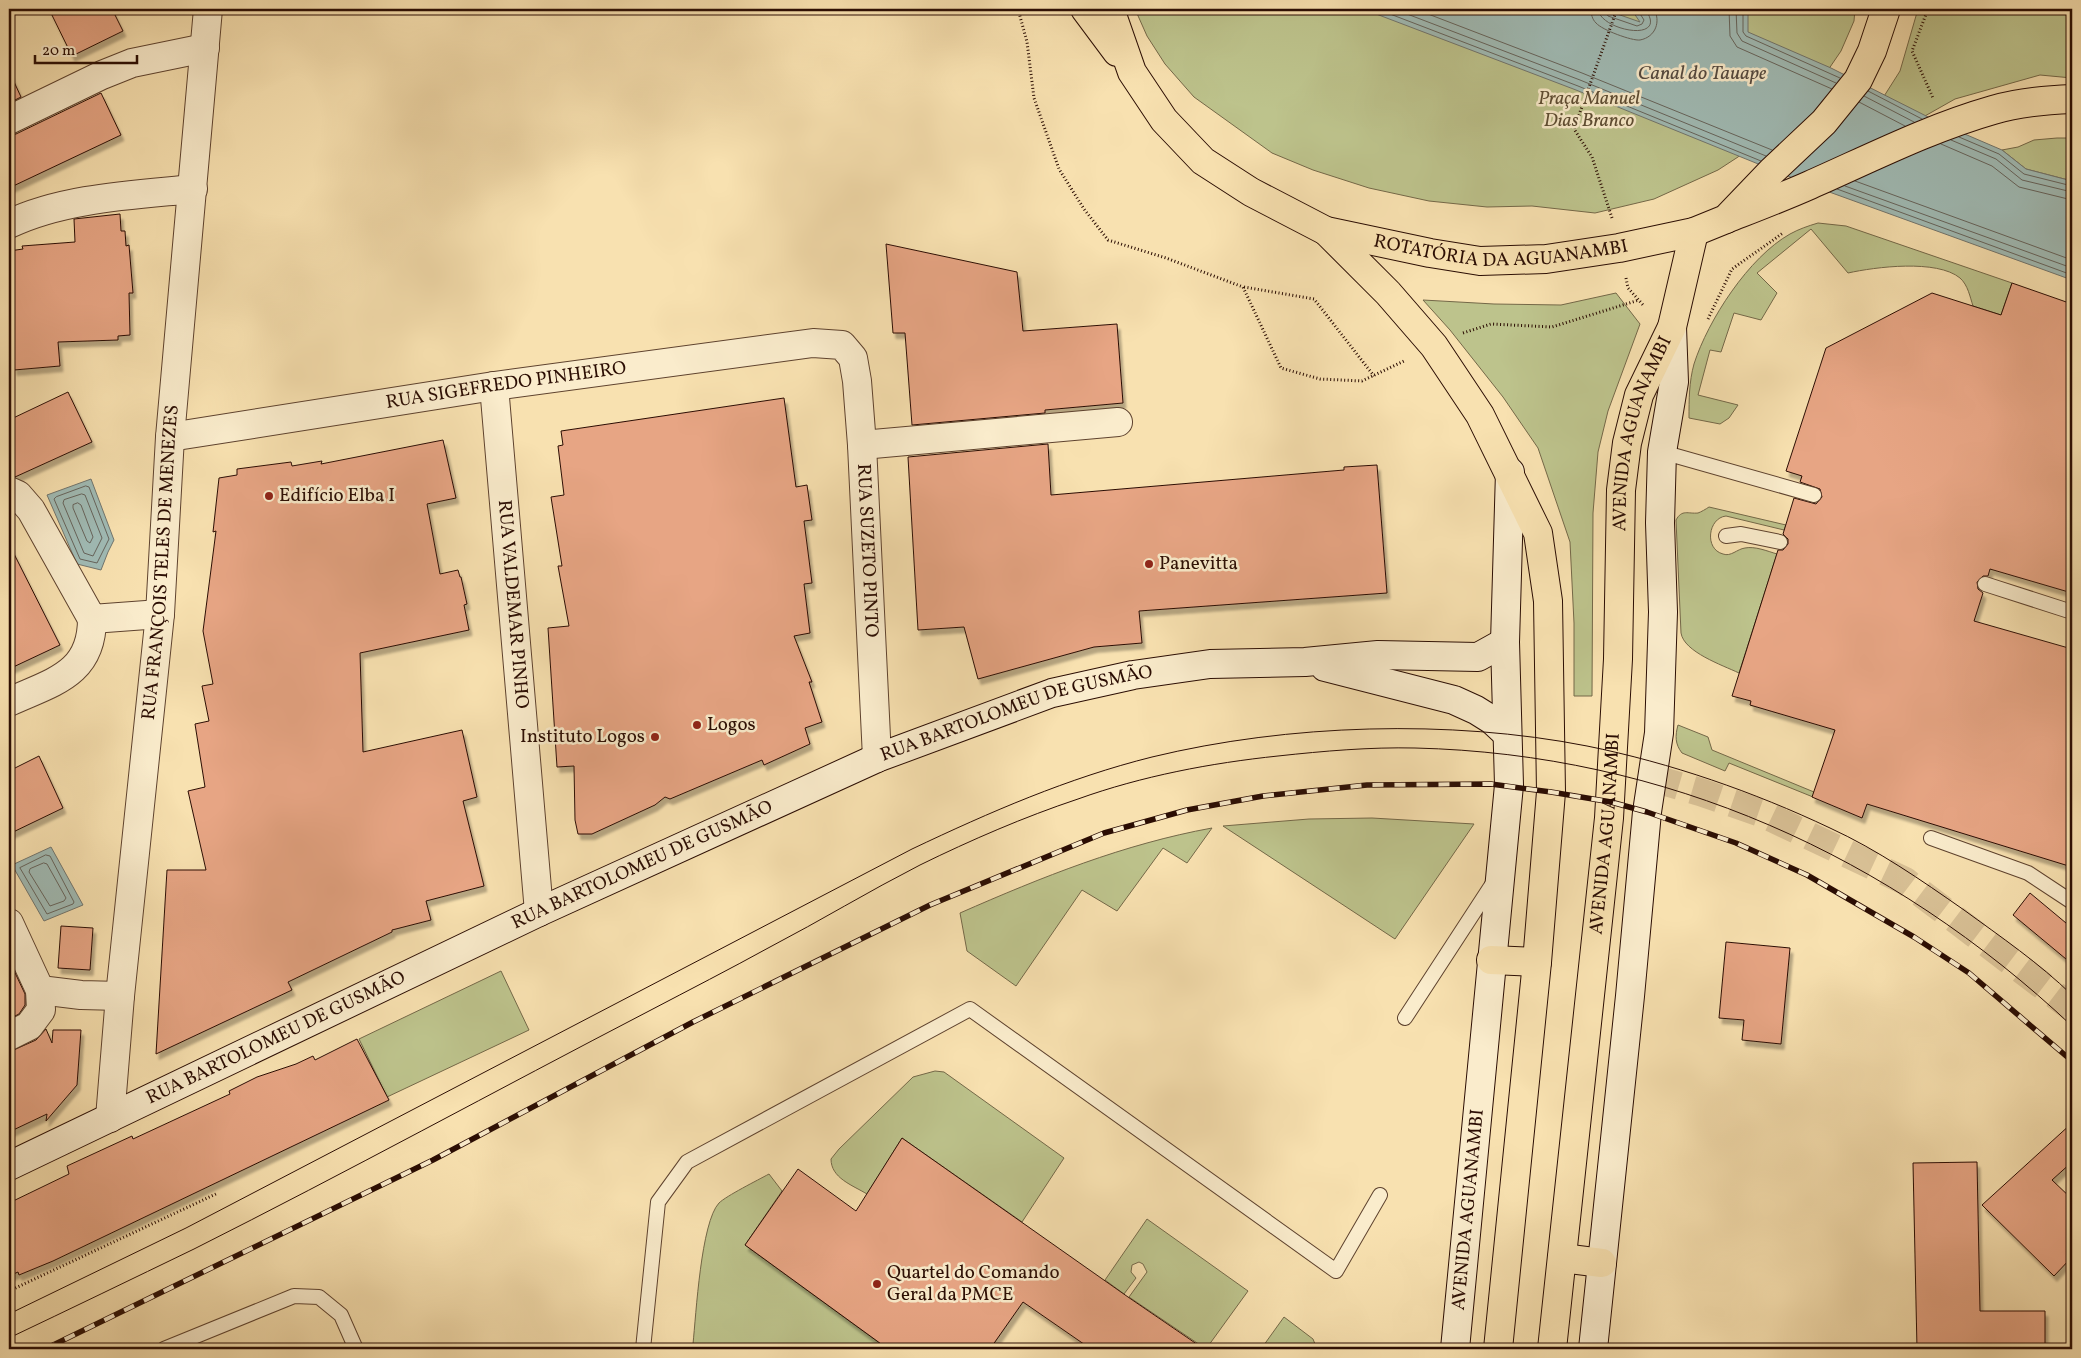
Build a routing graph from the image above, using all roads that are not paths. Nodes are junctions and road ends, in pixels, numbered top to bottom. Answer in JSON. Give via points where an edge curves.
{"nodes":[{"id":1,"x":208,"y":9,"type":"edge"},
{"id":2,"x":1085,"y":9,"type":"edge"},
{"id":3,"x":1110,"y":9,"type":"edge"},
{"id":4,"x":1886,"y":9,"type":"edge"},
{"id":5,"x":205,"y":48,"type":"junction"},
{"id":6,"x":1132,"y":72,"type":"junction"},
{"id":7,"x":2072,"y":99,"type":"edge"},
{"id":8,"x":9,"y":120,"type":"edge"},
{"id":9,"x":193,"y":189,"type":"junction"},
{"id":10,"x":1726,"y":219,"type":"junction"},
{"id":11,"x":9,"y":224,"type":"edge"},
{"id":12,"x":1326,"y":231,"type":"junction"},
{"id":13,"x":1694,"y":232,"type":"junction"},
{"id":14,"x":1673,"y":322,"type":"junction"},
{"id":15,"x":842,"y":345,"type":"joint"},
{"id":16,"x":494,"y":386,"type":"junction"},
{"id":17,"x":1118,"y":422,"type":"dead end"},
{"id":18,"x":170,"y":437,"type":"junction"},
{"id":19,"x":862,"y":445,"type":"junction"},
{"id":20,"x":1662,"y":452,"type":"junction"},
{"id":21,"x":1510,"y":472,"type":"junction"},
{"id":22,"x":9,"y":491,"type":"edge"},
{"id":23,"x":1814,"y":495,"type":"dead end"},
{"id":24,"x":1726,"y":536,"type":"dead end"},
{"id":25,"x":1780,"y":542,"type":"dead end"},
{"id":26,"x":1985,"y":584,"type":"dead end"},
{"id":27,"x":2072,"y":612,"type":"edge"},
{"id":28,"x":160,"y":614,"type":"junction"},
{"id":29,"x":92,"y":618,"type":"junction"},
{"id":30,"x":1505,"y":642,"type":"junction"},
{"id":31,"x":1306,"y":662,"type":"junction"},
{"id":32,"x":9,"y":702,"type":"edge"},
{"id":33,"x":1506,"y":733,"type":"junction"},
{"id":34,"x":877,"y":758,"type":"junction"},
{"id":35,"x":1931,"y":838,"type":"dead end"},
{"id":36,"x":1500,"y":871,"type":"junction"},
{"id":37,"x":2072,"y":902,"type":"edge"},
{"id":38,"x":539,"y":912,"type":"junction"},
{"id":39,"x":9,"y":923,"type":"edge"},
{"id":40,"x":1491,"y":960,"type":"junction"},
{"id":41,"x":1537,"y":962,"type":"junction"},
{"id":42,"x":40,"y":990,"type":"junction"},
{"id":43,"x":120,"y":996,"type":"junction"},
{"id":44,"x":1405,"y":1018,"type":"dead end"},
{"id":45,"x":9,"y":1036,"type":"edge"},
{"id":46,"x":110,"y":1118,"type":"junction"},
{"id":47,"x":9,"y":1166,"type":"edge"},
{"id":48,"x":1380,"y":1195,"type":"dead end"},
{"id":49,"x":1562,"y":1258,"type":"junction"},
{"id":50,"x":1602,"y":1263,"type":"junction"},
{"id":51,"x":164,"y":1349,"type":"edge"},
{"id":52,"x":356,"y":1349,"type":"edge"},
{"id":53,"x":643,"y":1349,"type":"edge"},
{"id":54,"x":1455,"y":1349,"type":"edge"},
{"id":55,"x":1498,"y":1349,"type":"edge"},
{"id":56,"x":1552,"y":1349,"type":"edge"},
{"id":57,"x":1593,"y":1349,"type":"edge"}],
"edges":[{"from":1,"to":5,"type":"street","name":"RUA FRANÇOIS TELES DE MENEZES"},
{"from":2,"to":6,"type":"main road"},
{"from":3,"to":6,"type":"main road","name":"ROTATÓRIA DA AGUANAMBI"},
{"from":4,"to":10,"type":"main road","name":"ROTATÓRIA DA AGUANAMBI","via":[[1858,80],[1824,122]]},
{"from":5,"to":8,"type":"street","via":[[132,63]]},
{"from":5,"to":9,"type":"street","name":"RUA FRANÇOIS TELES DE MENEZES"},
{"from":6,"to":12,"type":"main road","name":"ROTATÓRIA DA AGUANAMBI","via":[[1164,120],[1203,162],[1251,192]]},
{"from":7,"to":10,"type":"main road","via":[[1994,109]]},
{"from":9,"to":11,"type":"street","via":[[110,198],[51,209]]},
{"from":9,"to":18,"type":"street","name":"RUA FRANÇOIS TELES DE MENEZES"},
{"from":10,"to":13,"type":"main road","name":"ROTATÓRIA DA AGUANAMBI"},
{"from":12,"to":13,"type":"main road","name":"ROTATÓRIA DA AGUANAMBI","via":[[1480,261],[1546,258],[1619,248]]},
{"from":12,"to":21,"type":"main road","name":"AVENIDA AGUANAMBI","via":[[1388,293],[1434,346],[1480,415]]},
{"from":13,"to":14,"type":"main road","name":"AVENIDA AGUANAMBI"},
{"from":14,"to":20,"type":"street","name":"AVENIDA AGUANAMBI","via":[[1674,382]]},
{"from":14,"to":49,"type":"main road","name":"AVENIDA AGUANAMBI","via":[[1639,395],[1621,490],[1618,659],[1610,818]]},
{"from":15,"to":16,"type":"street","name":"RUA SIGEFREDO PINHEIRO","via":[[813,343]]},
{"from":15,"to":19,"type":"street","name":"RUA SUZETO PINTO","via":[[853,358]]},
{"from":16,"to":18,"type":"street","name":"RUA SIGEFREDO PINHEIRO"},
{"from":16,"to":38,"type":"street","name":"RUA VALDEMAR PINHO"},
{"from":17,"to":19,"type":"street"},
{"from":18,"to":28,"type":"street","name":"RUA FRANÇOIS TELES DE MENEZES"},
{"from":19,"to":34,"type":"street","name":"RUA SUZETO PINTO"},
{"from":20,"to":23,"type":"lane"},
{"from":20,"to":50,"type":"street","name":"AVENIDA AGUANAMBI","via":[[1658,733],[1646,812]]},
{"from":21,"to":30,"type":"street","name":"AVENIDA AGUANAMBI"},
{"from":21,"to":41,"type":"main road","name":"AVENIDA AGUANAMBI","via":[[1538,533],[1548,601],[1551,792]]},
{"from":22,"to":29,"type":"street","via":[[18,495],[31,510]]},
{"from":24,"to":25,"type":"lane","via":[[1741,534]]},
{"from":26,"to":27,"type":"lane"},
{"from":28,"to":29,"type":"street"},
{"from":28,"to":43,"type":"street","name":"RUA FRANÇOIS TELES DE MENEZES"},
{"from":29,"to":32,"type":"street","via":[[92,636],[84,657],[69,674]]},
{"from":30,"to":31,"type":"street","name":"RUA BARTOLOMEU DE GUSMÃO","via":[[1478,657],[1378,655]]},
{"from":30,"to":33,"type":"street","name":"AVENIDA AGUANAMBI"},
{"from":31,"to":33,"type":"street","name":"RUA BARTOLOMEU DE GUSMÃO","via":[[1454,700],[1484,715]]},
{"from":31,"to":34,"type":"street","name":"RUA BARTOLOMEU DE GUSMÃO","via":[[1210,664],[1133,675],[1052,693]]},
{"from":33,"to":36,"type":"street","name":"AVENIDA AGUANAMBI","via":[[1508,786]]},
{"from":34,"to":38,"type":"street","name":"RUA BARTOLOMEU DE GUSMÃO"},
{"from":35,"to":37,"type":"lane","via":[[2028,874]]},
{"from":36,"to":40,"type":"street","name":"AVENIDA AGUANAMBI"},
{"from":36,"to":44,"type":"lane"},
{"from":38,"to":46,"type":"street","name":"RUA BARTOLOMEU DE GUSMÃO"},
{"from":39,"to":42,"type":"street"},
{"from":40,"to":41,"type":"main road"},
{"from":40,"to":54,"type":"street","name":"AVENIDA AGUANAMBI"},
{"from":41,"to":55,"type":"main road","name":"AVENIDA AGUANAMBI"},
{"from":42,"to":43,"type":"street"},
{"from":42,"to":45,"type":"street","via":[[42,1010],[29,1026]]},
{"from":43,"to":46,"type":"street","name":"RUA FRANÇOIS TELES DE MENEZES"},
{"from":46,"to":47,"type":"street","name":"RUA BARTOLOMEU DE GUSMÃO"},
{"from":48,"to":53,"type":"lane","via":[[1336,1271],[970,1009],[687,1162],[658,1202]]},
{"from":49,"to":50,"type":"main road"},
{"from":49,"to":56,"type":"main road","name":"AVENIDA AGUANAMBI"},
{"from":50,"to":57,"type":"street","name":"AVENIDA AGUANAMBI"},
{"from":51,"to":52,"type":"lane","via":[[294,1296],[319,1297],[341,1315]]}]}
